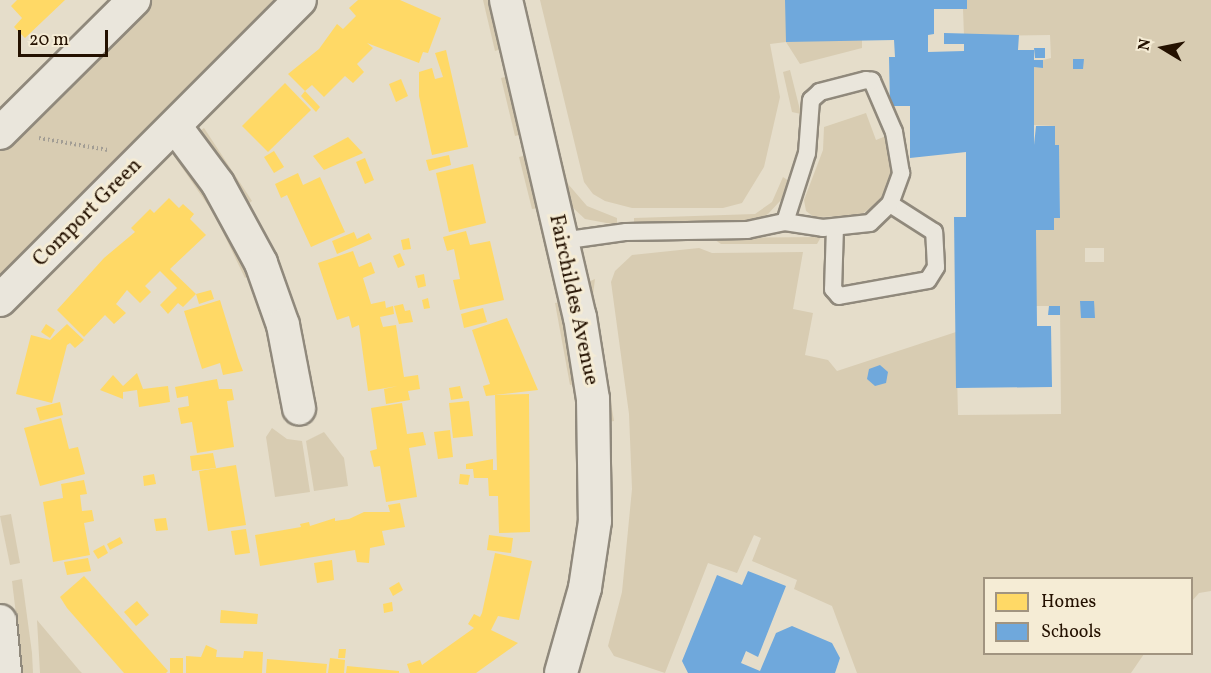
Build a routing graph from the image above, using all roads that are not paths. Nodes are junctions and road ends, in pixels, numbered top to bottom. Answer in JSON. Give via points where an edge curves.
{"nodes":[{"id":1,"x":134,"y":0,"type":"edge"},
{"id":2,"x":300,"y":0,"type":"edge"},
{"id":3,"x":506,"y":0,"type":"edge"},
{"id":4,"x":175,"y":126,"type":"junction"},
{"id":5,"x":2,"y":131,"type":"edge"},
{"id":6,"x":890,"y":204,"type":"junction"},
{"id":7,"x":784,"y":222,"type":"junction"},
{"id":8,"x":835,"y":227,"type":"junction"},
{"id":9,"x":561,"y":241,"type":"junction"},
{"id":10,"x":0,"y":300,"type":"edge"},
{"id":11,"x":299,"y":408,"type":"dead end"},
{"id":12,"x":0,"y":621,"type":"edge"},
{"id":13,"x":567,"y":671,"type":"edge"},
{"id":14,"x":5,"y":673,"type":"edge"}],
"edges":[{"from":1,"to":5,"type":"street"},
{"from":2,"to":4,"type":"street","name":"Comport Green"},
{"from":3,"to":9,"type":"street","name":"Fairchildes Avenue"},
{"from":4,"to":10,"type":"street","name":"Comport Green"},
{"from":4,"to":11,"type":"street","via":[[218,184],[261,263],[284,325]]},
{"from":6,"to":7,"type":"lane","via":[[898,189],[901,159],[872,81],[866,80],[819,92],[811,100],[807,153]]},
{"from":6,"to":8,"type":"lane","via":[[870,224]]},
{"from":6,"to":8,"type":"lane","via":[[934,232],[936,267],[928,280],[839,296],[833,289]]},
{"from":7,"to":8,"type":"lane"},
{"from":7,"to":9,"type":"lane","via":[[747,230],[626,232]]},
{"from":9,"to":13,"type":"street","name":"Fairchildes Avenue","via":[[588,363],[597,468],[592,544]]},
{"from":12,"to":14,"type":"street"}]}
